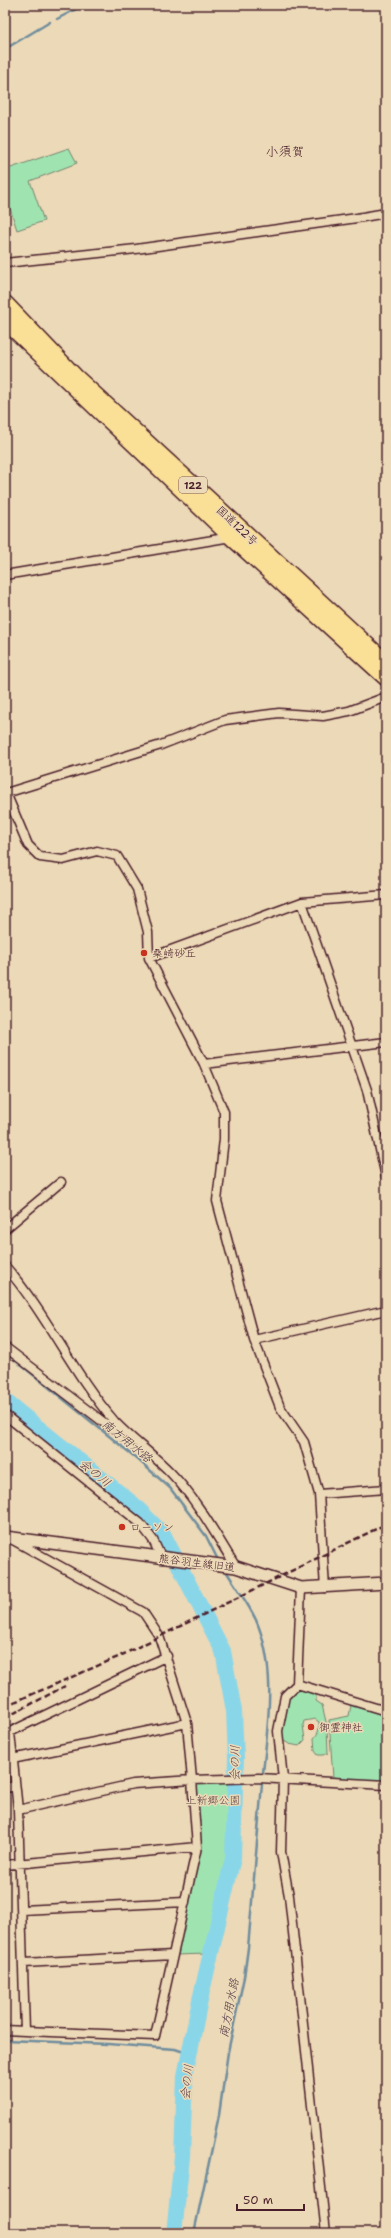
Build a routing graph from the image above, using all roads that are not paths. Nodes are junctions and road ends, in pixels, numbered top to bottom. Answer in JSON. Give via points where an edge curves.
{"nodes":[{"id":1,"x":386,"y":212,"type":"edge"},
{"id":2,"x":5,"y":263,"type":"edge"},
{"id":3,"x":5,"y":303,"type":"edge"},
{"id":4,"x":5,"y":321,"type":"edge"},
{"id":5,"x":232,"y":538,"type":"junction"},
{"id":6,"x":5,"y":575,"type":"edge"},
{"id":7,"x":386,"y":662,"type":"edge"},
{"id":8,"x":386,"y":678,"type":"edge"},
{"id":9,"x":386,"y":697,"type":"edge"},
{"id":10,"x":386,"y":895,"type":"edge"},
{"id":11,"x":302,"y":902,"type":"junction"},
{"id":12,"x":149,"y":958,"type":"junction"},
{"id":13,"x":386,"y":1042,"type":"edge"},
{"id":14,"x":353,"y":1045,"type":"junction"},
{"id":15,"x":204,"y":1064,"type":"junction"},
{"id":16,"x":386,"y":1177,"type":"edge"},
{"id":17,"x":62,"y":1182,"type":"dead end"},
{"id":18,"x":5,"y":1229,"type":"edge"},
{"id":19,"x":5,"y":1266,"type":"edge"},
{"id":20,"x":386,"y":1310,"type":"edge"},
{"id":21,"x":254,"y":1340,"type":"junction"},
{"id":22,"x":5,"y":1347,"type":"edge"},
{"id":23,"x":5,"y":1416,"type":"edge"},
{"id":24,"x":126,"y":1431,"type":"junction"},
{"id":25,"x":386,"y":1489,"type":"edge"},
{"id":26,"x":319,"y":1494,"type":"junction"},
{"id":27,"x":7,"y":1537,"type":"edge"},
{"id":28,"x":162,"y":1559,"type":"junction"},
{"id":29,"x":236,"y":1567,"type":"junction"},
{"id":30,"x":386,"y":1583,"type":"edge"},
{"id":31,"x":301,"y":1588,"type":"junction"},
{"id":32,"x":325,"y":1588,"type":"junction"},
{"id":33,"x":167,"y":1656,"type":"junction"},
{"id":34,"x":297,"y":1684,"type":"junction"},
{"id":35,"x":386,"y":1711,"type":"edge"},
{"id":36,"x":187,"y":1723,"type":"junction"},
{"id":37,"x":12,"y":1759,"type":"junction"},
{"id":38,"x":283,"y":1779,"type":"junction"},
{"id":39,"x":192,"y":1780,"type":"junction"},
{"id":40,"x":386,"y":1785,"type":"edge"},
{"id":41,"x":15,"y":1786,"type":"junction"},
{"id":42,"x":5,"y":1788,"type":"edge"},
{"id":43,"x":18,"y":1810,"type":"junction"},
{"id":44,"x":196,"y":1847,"type":"junction"},
{"id":45,"x":20,"y":1864,"type":"junction"},
{"id":46,"x":5,"y":1865,"type":"edge"},
{"id":47,"x":185,"y":1902,"type":"junction"},
{"id":48,"x":22,"y":1910,"type":"junction"},
{"id":49,"x":173,"y":1954,"type":"junction"},
{"id":50,"x":24,"y":1963,"type":"junction"},
{"id":51,"x":5,"y":2030,"type":"edge"},
{"id":52,"x":26,"y":2031,"type":"junction"},
{"id":53,"x":326,"y":2233,"type":"edge"}],
"edges":[{"from":1,"to":2,"type":"street","via":[[136,248]]},
{"from":3,"to":7,"type":"highway","name":"国道122号","number":"122","via":[[75,376]]},
{"from":4,"to":5,"type":"highway","name":"国道122号","number":"122"},
{"from":5,"to":6,"type":"street"},
{"from":5,"to":8,"type":"highway","name":"国道122号","number":"122"},
{"from":9,"to":12,"type":"street","via":[[349,711],[323,716],[279,713],[225,720],[160,745],[6,794],[28,845],[40,858],[63,860],[97,850],[117,856],[137,889],[148,932]]},
{"from":10,"to":11,"type":"street"},
{"from":11,"to":12,"type":"street"},
{"from":11,"to":14,"type":"street"},
{"from":12,"to":15,"type":"street"},
{"from":13,"to":14,"type":"street"},
{"from":14,"to":15,"type":"street"},
{"from":14,"to":16,"type":"street","via":[[367,1090]]},
{"from":15,"to":21,"type":"street","via":[[224,1112],[224,1139],[217,1201]]},
{"from":17,"to":18,"type":"street"},
{"from":19,"to":24,"type":"street","via":[[75,1369],[116,1422]]},
{"from":20,"to":21,"type":"street"},
{"from":21,"to":26,"type":"street","via":[[280,1407],[304,1442]]},
{"from":22,"to":24,"type":"street","via":[[110,1428]]},
{"from":23,"to":28,"type":"street","via":[[140,1523],[153,1540]]},
{"from":24,"to":29,"type":"street","via":[[176,1479],[200,1509]]},
{"from":25,"to":26,"type":"street"},
{"from":26,"to":32,"type":"street"},
{"from":27,"to":28,"type":"street","name":"熊谷羽生線旧道"},
{"from":27,"to":33,"type":"street","via":[[143,1612],[159,1636]]},
{"from":28,"to":29,"type":"street","name":"熊谷羽生線旧道"},
{"from":29,"to":31,"type":"street","name":"熊谷羽生線旧道"},
{"from":30,"to":32,"type":"street","name":"熊谷羽生線旧道"},
{"from":31,"to":32,"type":"street","name":"熊谷羽生線旧道"},
{"from":31,"to":34,"type":"street"},
{"from":33,"to":36,"type":"street"},
{"from":33,"to":37,"type":"street","via":[[10,1732]]},
{"from":34,"to":35,"type":"street"},
{"from":34,"to":38,"type":"street","via":[[285,1696],[278,1731]]},
{"from":36,"to":37,"type":"street"},
{"from":36,"to":39,"type":"street"},
{"from":37,"to":41,"type":"street"},
{"from":38,"to":39,"type":"street"},
{"from":38,"to":40,"type":"street"},
{"from":38,"to":53,"type":"street","via":[[281,1852]]},
{"from":39,"to":43,"type":"street","via":[[133,1784]]},
{"from":39,"to":44,"type":"street"},
{"from":41,"to":42,"type":"street"},
{"from":41,"to":43,"type":"street"},
{"from":43,"to":45,"type":"street"},
{"from":44,"to":45,"type":"street"},
{"from":44,"to":47,"type":"street"},
{"from":45,"to":46,"type":"street"},
{"from":45,"to":48,"type":"street"},
{"from":47,"to":48,"type":"street"},
{"from":47,"to":49,"type":"street"},
{"from":48,"to":50,"type":"street"},
{"from":49,"to":50,"type":"street"},
{"from":49,"to":52,"type":"street","via":[[155,2036]]},
{"from":50,"to":52,"type":"street"},
{"from":51,"to":52,"type":"street"}]}
